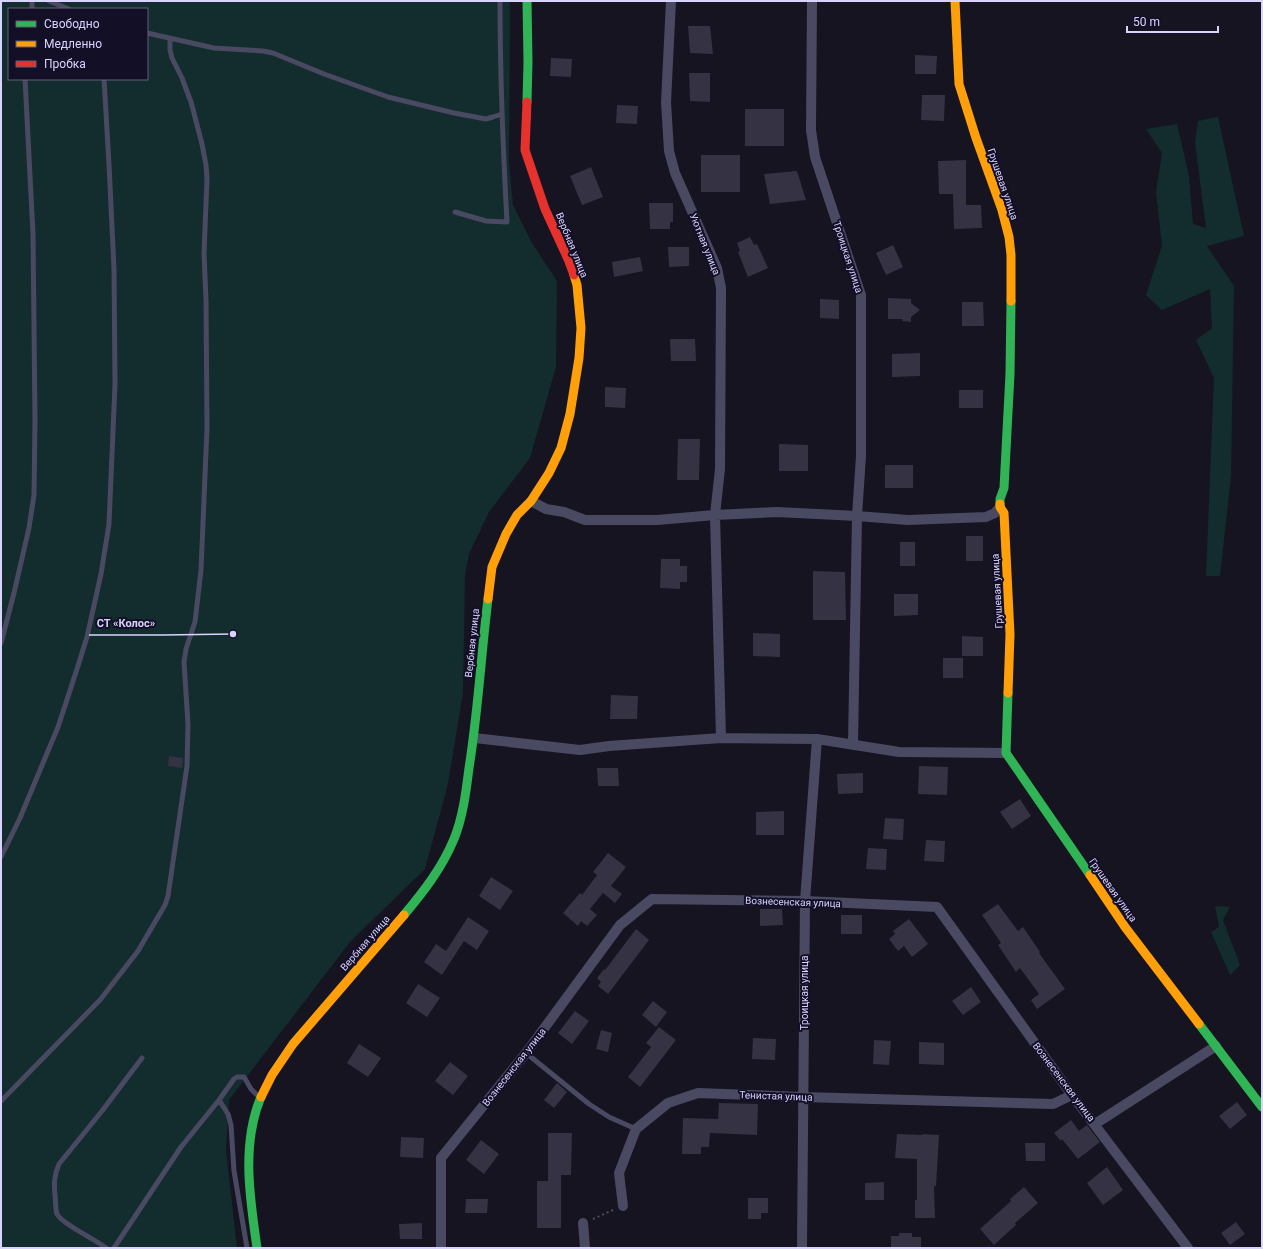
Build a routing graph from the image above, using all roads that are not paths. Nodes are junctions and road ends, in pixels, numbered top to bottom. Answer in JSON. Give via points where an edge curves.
{"nodes":[{"id":1,"x":50,"y":1,"type":"edge"},
{"id":2,"x":500,"y":1,"type":"edge"},
{"id":3,"x":527,"y":1,"type":"edge"},
{"id":4,"x":671,"y":1,"type":"edge"},
{"id":5,"x":812,"y":1,"type":"edge"},
{"id":6,"x":955,"y":1,"type":"edge"},
{"id":7,"x":68,"y":8,"type":"edge"},
{"id":8,"x":148,"y":33,"type":"edge"},
{"id":9,"x":170,"y":39,"type":"junction"},
{"id":10,"x":25,"y":80,"type":"edge"},
{"id":11,"x":104,"y":80,"type":"edge"},
{"id":12,"x":502,"y":114,"type":"junction"},
{"id":13,"x":455,"y":212,"type":"dead end"},
{"id":14,"x":531,"y":501,"type":"junction"},
{"id":15,"x":1000,"y":507,"type":"junction"},
{"id":16,"x":715,"y":515,"type":"junction"},
{"id":17,"x":857,"y":516,"type":"junction"},
{"id":18,"x":1,"y":643,"type":"edge"},
{"id":19,"x":474,"y":738,"type":"junction"},
{"id":20,"x":721,"y":738,"type":"junction"},
{"id":21,"x":817,"y":739,"type":"junction"},
{"id":22,"x":852,"y":743,"type":"junction"},
{"id":23,"x":1006,"y":752,"type":"junction"},
{"id":24,"x":1,"y":857,"type":"edge"},
{"id":25,"x":805,"y":901,"type":"junction"},
{"id":26,"x":1216,"y":1046,"type":"junction"},
{"id":27,"x":526,"y":1053,"type":"junction"},
{"id":28,"x":142,"y":1058,"type":"dead end"},
{"id":29,"x":1072,"y":1095,"type":"junction"},
{"id":30,"x":803,"y":1097,"type":"junction"},
{"id":31,"x":260,"y":1099,"type":"junction"},
{"id":32,"x":1,"y":1100,"type":"edge"},
{"id":33,"x":219,"y":1100,"type":"junction"},
{"id":34,"x":1262,"y":1107,"type":"edge"},
{"id":35,"x":1095,"y":1124,"type":"junction"},
{"id":36,"x":636,"y":1129,"type":"junction"},
{"id":37,"x":623,"y":1206,"type":"road end"},
{"id":38,"x":583,"y":1223,"type":"road end"},
{"id":39,"x":1185,"y":1247,"type":"edge"},
{"id":40,"x":106,"y":1248,"type":"edge"},
{"id":41,"x":114,"y":1248,"type":"edge"},
{"id":42,"x":247,"y":1248,"type":"edge"},
{"id":43,"x":257,"y":1248,"type":"edge"},
{"id":44,"x":440,"y":1248,"type":"edge"},
{"id":45,"x":584,"y":1248,"type":"edge"},
{"id":46,"x":802,"y":1248,"type":"edge"}],
"edges":[{"from":1,"to":7,"type":"lane"},
{"from":2,"to":12,"type":"lane"},
{"from":3,"to":14,"type":"street","name":"Вербная улица","via":[[525,150],[545,209],[577,285],[581,328],[570,414],[561,448]]},
{"from":4,"to":16,"type":"street","name":"Уютная улица","via":[[666,102],[669,151],[717,268],[721,288],[720,469]]},
{"from":5,"to":17,"type":"street","name":"Троицкая улица","via":[[811,130],[815,157],[861,295],[861,456]]},
{"from":6,"to":15,"type":"street","name":"Грушевая улица","via":[[959,84],[1002,210],[1011,255],[1010,374],[1004,488]]},
{"from":8,"to":9,"type":"lane"},
{"from":9,"to":12,"type":"lane","via":[[214,48],[273,53],[388,97],[454,113],[486,119]]},
{"from":9,"to":32,"type":"lane","via":[[172,58],[191,102],[206,166],[204,253],[207,428],[200,578],[195,622],[184,662],[188,724],[187,766],[168,896],[138,951],[100,1000]]},
{"from":10,"to":18,"type":"lane","via":[[34,234],[34,495],[29,528]]},
{"from":11,"to":24,"type":"lane","via":[[114,269],[115,384],[109,524],[101,574],[78,669],[58,727]]},
{"from":12,"to":13,"type":"lane","via":[[507,222],[486,221]]},
{"from":14,"to":16,"type":"street","via":[[546,509],[585,520],[658,520]]},
{"from":14,"to":19,"type":"street","name":"Вербная улица","via":[[517,515],[492,567]]},
{"from":15,"to":17,"type":"street","via":[[995,513],[978,518],[908,520]]},
{"from":15,"to":23,"type":"street","name":"Грушевая улица","via":[[1004,513],[1010,634]]},
{"from":16,"to":17,"type":"street","via":[[777,512]]},
{"from":16,"to":20,"type":"street","name":"Уютная улица"},
{"from":17,"to":22,"type":"street","name":"Троицкая улица"},
{"from":19,"to":20,"type":"street","via":[[580,750]]},
{"from":19,"to":31,"type":"street","name":"Вербная улица","via":[[463,808],[454,838],[440,868],[423,893],[293,1044],[272,1075]]},
{"from":20,"to":21,"type":"street"},
{"from":21,"to":22,"type":"street"},
{"from":21,"to":25,"type":"street","name":"Троицкая улица"},
{"from":22,"to":23,"type":"street","via":[[899,752]]},
{"from":23,"to":26,"type":"street","name":"Грушевая улица","via":[[1125,927]]},
{"from":25,"to":27,"type":"street","name":"Вознесенская улица","via":[[652,899],[620,925]]},
{"from":25,"to":29,"type":"street","name":"Вознесенская улица","via":[[938,907]]},
{"from":25,"to":30,"type":"street","name":"Троицкая улица"},
{"from":26,"to":34,"type":"street","name":"Грушевая улица"},
{"from":26,"to":35,"type":"street"},
{"from":27,"to":36,"type":"lane","via":[[589,1104],[609,1117]]},
{"from":27,"to":44,"type":"street","name":"Вознесенская улица","via":[[440,1158]]},
{"from":28,"to":40,"type":"lane","via":[[55,1172],[57,1213],[61,1220]]},
{"from":29,"to":30,"type":"street","name":"Тенистая улица","via":[[1053,1104]]},
{"from":29,"to":35,"type":"street","name":"Вознесенская улица"},
{"from":30,"to":36,"type":"street","name":"Тенистая улица","via":[[698,1093],[668,1103]]},
{"from":30,"to":46,"type":"street","name":"Троицкая улица"},
{"from":31,"to":33,"type":"lane","via":[[244,1077],[241,1077],[234,1080]]},
{"from":31,"to":43,"type":"street","name":"Вербная улица","via":[[253,1121],[248,1156],[249,1192]]},
{"from":33,"to":41,"type":"lane","via":[[182,1147]]},
{"from":33,"to":42,"type":"lane","via":[[228,1114],[231,1125],[234,1171]]},
{"from":35,"to":39,"type":"street","name":"Вознесенская улица"},
{"from":36,"to":37,"type":"street","name":"Тенистая улица","via":[[619,1173]]},
{"from":38,"to":45,"type":"street"}]}
